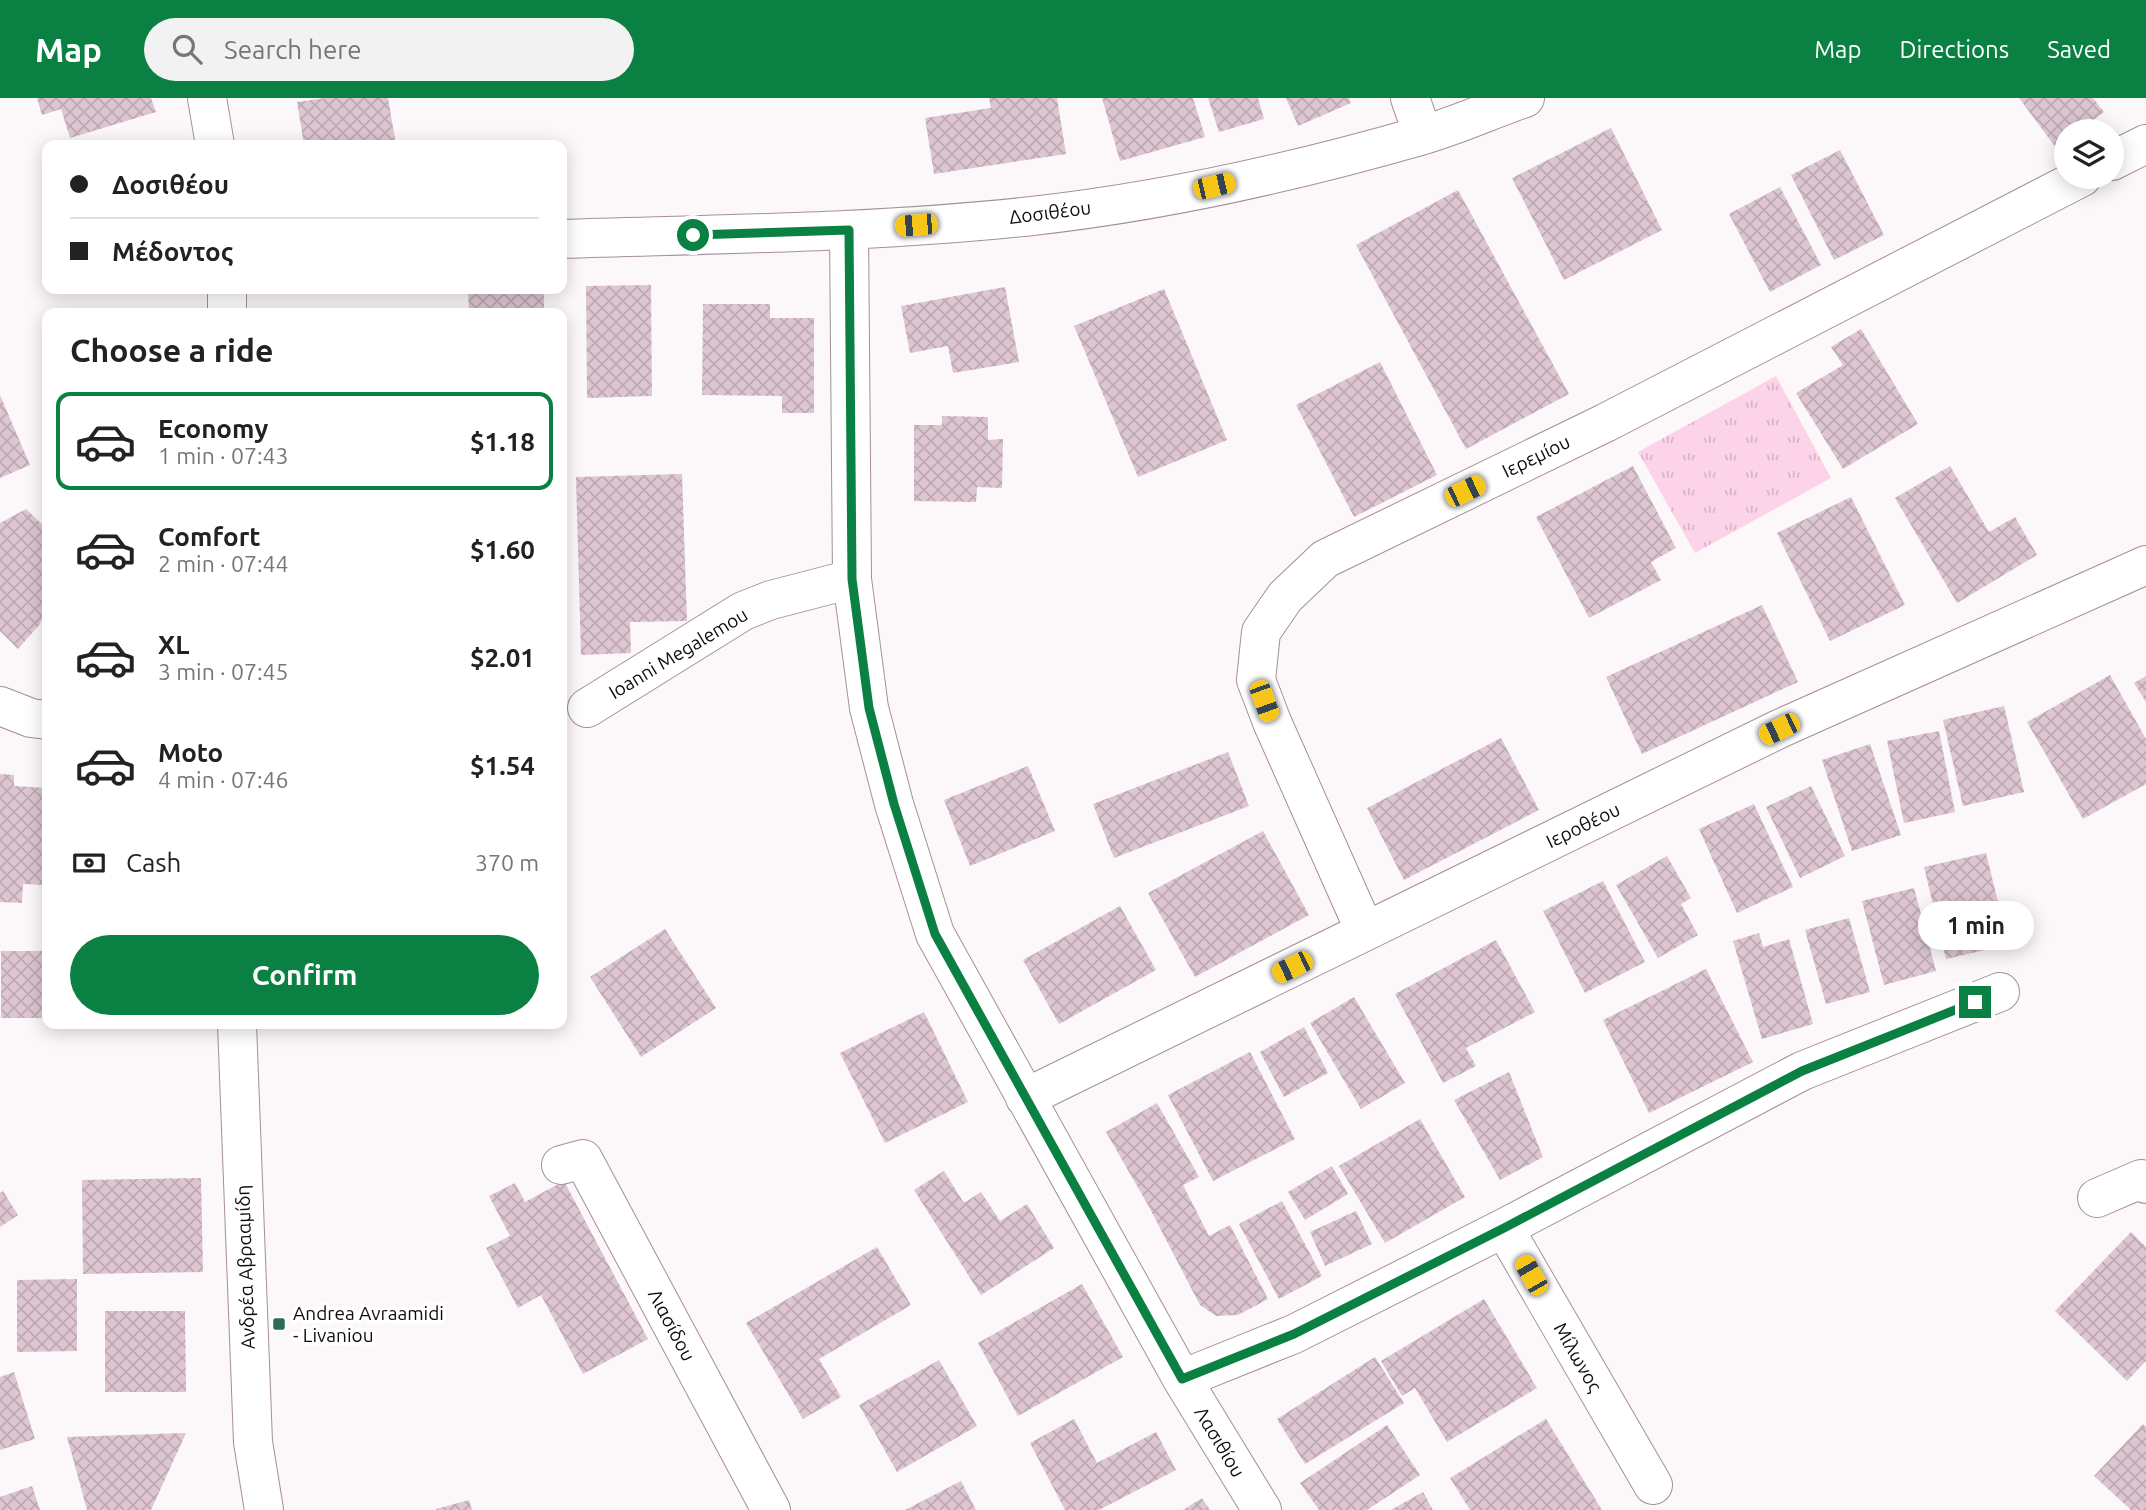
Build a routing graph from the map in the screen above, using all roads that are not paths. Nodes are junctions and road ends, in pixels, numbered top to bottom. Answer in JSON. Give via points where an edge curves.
{"nodes":[{"id":1,"x":207,"y":98,"type":"edge"},
{"id":2,"x":1410,"y":98,"type":"edge"},
{"id":3,"x":1525,"y":98,"type":"edge"},
{"id":4,"x":1423,"y":135,"type":"junction"},
{"id":5,"x":214,"y":140,"type":"edge"},
{"id":6,"x":2146,"y":144,"type":"edge"},
{"id":7,"x":2124,"y":155,"type":"edge"},
{"id":8,"x":2059,"y":189,"type":"edge"},
{"id":9,"x":849,"y":230,"type":"junction"},
{"id":10,"x":567,"y":239,"type":"edge"},
{"id":11,"x":2146,"y":565,"type":"edge"},
{"id":12,"x":852,"y":579,"type":"junction"},
{"id":13,"x":0,"y":706,"type":"edge"},
{"id":14,"x":587,"y":708,"type":"dead end"},
{"id":15,"x":42,"y":719,"type":"edge"},
{"id":16,"x":1365,"y":931,"type":"junction"},
{"id":17,"x":2000,"y":992,"type":"dead end"},
{"id":18,"x":237,"y":1029,"type":"edge"},
{"id":19,"x":1026,"y":1098,"type":"junction"},
{"id":20,"x":561,"y":1165,"type":"dead end"},
{"id":21,"x":2146,"y":1184,"type":"edge"},
{"id":22,"x":2097,"y":1198,"type":"dead end"},
{"id":23,"x":1504,"y":1228,"type":"junction"},
{"id":24,"x":1182,"y":1379,"type":"junction"},
{"id":25,"x":1653,"y":1485,"type":"dead end"},
{"id":26,"x":264,"y":1510,"type":"edge"},
{"id":27,"x":771,"y":1510,"type":"edge"},
{"id":28,"x":1262,"y":1510,"type":"edge"}],
"edges":[{"from":1,"to":5,"type":"street"},
{"from":2,"to":4,"type":"street"},
{"from":3,"to":4,"type":"street","name":"Δοσιθέου"},
{"from":4,"to":9,"type":"street","name":"Δοσιθέου","via":[[1141,200],[1033,216]]},
{"from":6,"to":7,"type":"street"},
{"from":8,"to":16,"type":"street","name":"Ιερεμίου","via":[[1605,423],[1325,559],[1285,597],[1261,632],[1256,680]]},
{"from":9,"to":10,"type":"street","name":"Δοσιθέου"},
{"from":9,"to":12,"type":"street","name":"Λασιθίου"},
{"from":11,"to":16,"type":"street","name":"Ιεροθέου","via":[[1779,729]]},
{"from":12,"to":14,"type":"street","name":"Ioanni Megalemou","via":[[743,611]]},
{"from":12,"to":19,"type":"street","name":"Λασιθίου","via":[[869,708],[935,934]]},
{"from":13,"to":15,"type":"street"},
{"from":16,"to":19,"type":"street","name":"Ιεροθέου"},
{"from":17,"to":23,"type":"street","via":[[1802,1071]]},
{"from":18,"to":26,"type":"street","name":"Ανδρέα Αβρααμίδη","via":[[253,1442]]},
{"from":19,"to":24,"type":"street","name":"Λασιθίου"},
{"from":20,"to":27,"type":"street","name":"Λιασίδου","via":[[583,1160]]},
{"from":21,"to":22,"type":"street","via":[[2141,1179]]},
{"from":23,"to":24,"type":"street","via":[[1294,1334]]},
{"from":23,"to":25,"type":"street","name":"Μίλωνος"},
{"from":24,"to":28,"type":"street","name":"Λασιθίου"}]}
